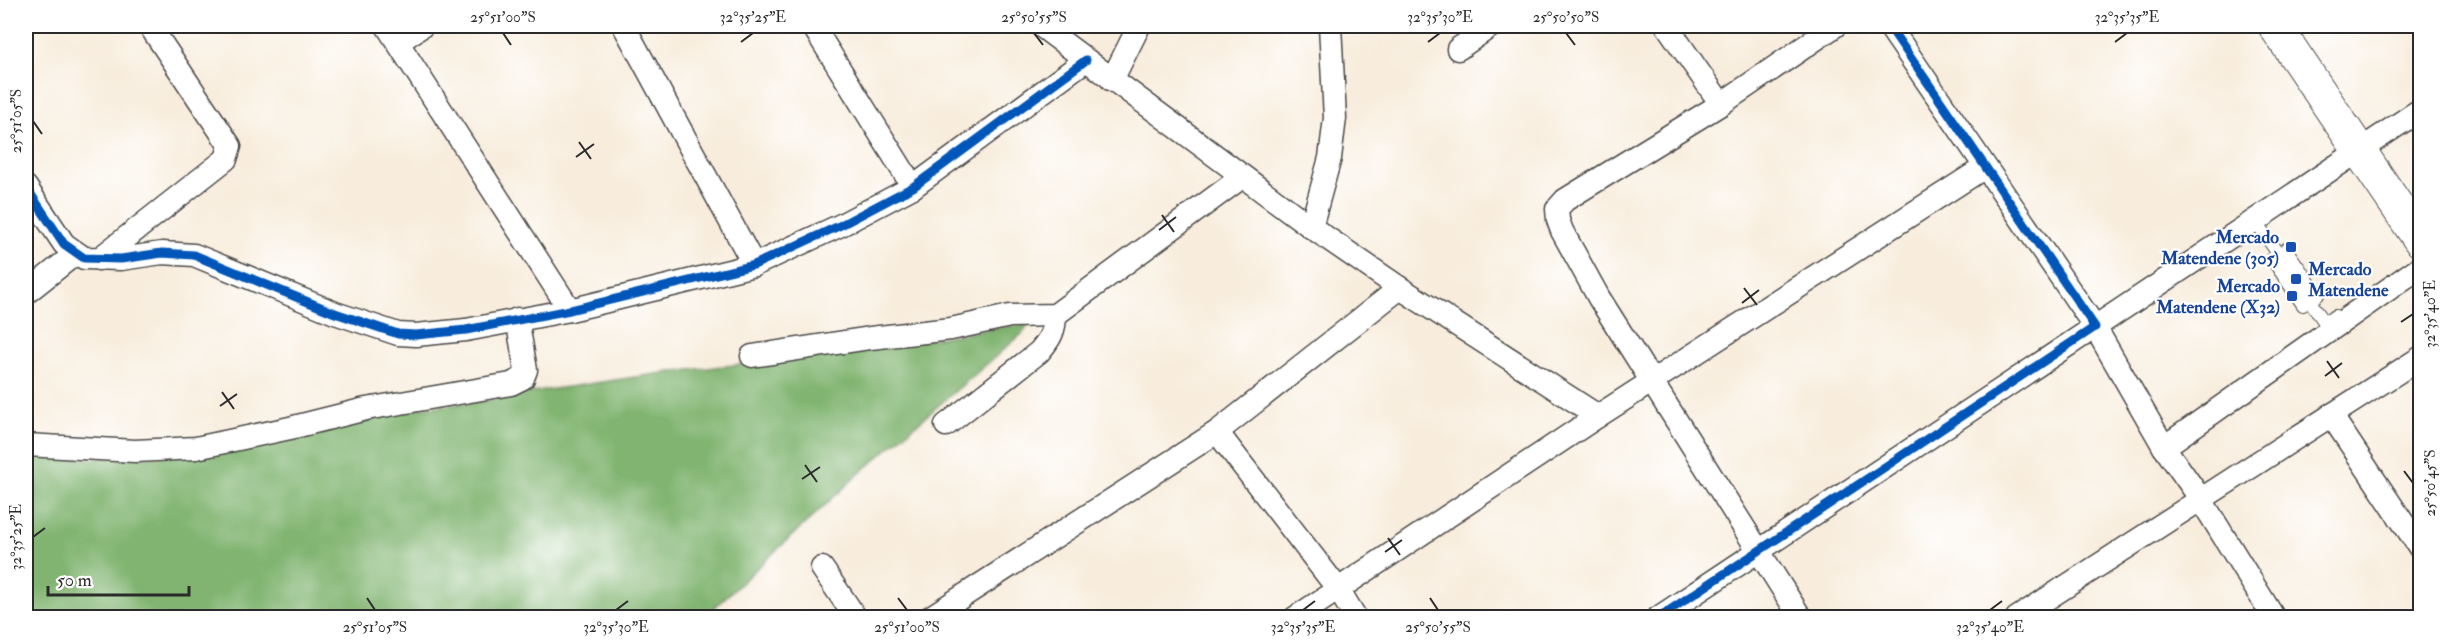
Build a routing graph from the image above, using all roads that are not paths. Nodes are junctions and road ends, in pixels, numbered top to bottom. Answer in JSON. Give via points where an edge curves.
{"nodes":[{"id":1,"x":150,"y":26,"type":"edge"},
{"id":2,"x":422,"y":26,"type":"edge"},
{"id":3,"x":624,"y":26,"type":"edge"},
{"id":4,"x":813,"y":26,"type":"edge"},
{"id":5,"x":1041,"y":26,"type":"edge"},
{"id":6,"x":1139,"y":26,"type":"edge"},
{"id":7,"x":1330,"y":26,"type":"edge"},
{"id":8,"x":1491,"y":26,"type":"edge"},
{"id":9,"x":1667,"y":26,"type":"edge"},
{"id":10,"x":1835,"y":26,"type":"edge"},
{"id":11,"x":1889,"y":26,"type":"edge"},
{"id":12,"x":2275,"y":26,"type":"edge"},
{"id":13,"x":392,"y":34,"type":"edge"},
{"id":14,"x":1458,"y":49,"type":"dead end"},
{"id":15,"x":1086,"y":60,"type":"junction"},
{"id":16,"x":1112,"y":80,"type":"junction"},
{"id":17,"x":1721,"y":104,"type":"junction"},
{"id":18,"x":2421,"y":110,"type":"edge"},
{"id":19,"x":2361,"y":152,"type":"junction"},
{"id":20,"x":1985,"y":167,"type":"junction"},
{"id":21,"x":1242,"y":177,"type":"junction"},
{"id":22,"x":26,"y":187,"type":"edge"},
{"id":23,"x":914,"y":187,"type":"junction"},
{"id":24,"x":1311,"y":227,"type":"junction"},
{"id":25,"x":2421,"y":240,"type":"edge"},
{"id":26,"x":75,"y":254,"type":"junction"},
{"id":27,"x":2278,"y":254,"type":"junction"},
{"id":28,"x":2421,"y":258,"type":"edge"},
{"id":29,"x":99,"y":259,"type":"junction"},
{"id":30,"x":754,"y":265,"type":"junction"},
{"id":31,"x":2421,"y":267,"type":"edge"},
{"id":32,"x":1400,"y":288,"type":"junction"},
{"id":33,"x":26,"y":293,"type":"edge"},
{"id":34,"x":2310,"y":301,"type":"junction"},
{"id":35,"x":570,"y":310,"type":"junction"},
{"id":36,"x":1055,"y":315,"type":"junction"},
{"id":37,"x":517,"y":319,"type":"junction"},
{"id":38,"x":2095,"y":327,"type":"junction"},
{"id":39,"x":752,"y":356,"type":"dead end"},
{"id":40,"x":2421,"y":358,"type":"edge"},
{"id":41,"x":1652,"y":382,"type":"junction"},
{"id":42,"x":2331,"y":415,"type":"junction"},
{"id":43,"x":1598,"y":416,"type":"junction"},
{"id":44,"x":946,"y":425,"type":"dead end"},
{"id":45,"x":1217,"y":432,"type":"junction"},
{"id":46,"x":26,"y":445,"type":"edge"},
{"id":47,"x":2164,"y":447,"type":"junction"},
{"id":48,"x":2200,"y":498,"type":"junction"},
{"id":49,"x":2421,"y":548,"type":"edge"},
{"id":50,"x":1760,"y":550,"type":"junction"},
{"id":51,"x":822,"y":568,"type":"dead end"},
{"id":52,"x":1338,"y":589,"type":"junction"},
{"id":53,"x":2022,"y":616,"type":"edge"},
{"id":54,"x":856,"y":618,"type":"edge"},
{"id":55,"x":929,"y":618,"type":"edge"},
{"id":56,"x":1295,"y":618,"type":"edge"},
{"id":57,"x":1356,"y":618,"type":"edge"},
{"id":58,"x":1658,"y":618,"type":"edge"},
{"id":59,"x":1802,"y":618,"type":"edge"},
{"id":60,"x":2274,"y":618,"type":"edge"}],
"edges":[{"from":1,"to":29,"type":"street","via":[[230,146],[226,159]]},
{"from":2,"to":13,"type":"street"},
{"from":3,"to":30,"type":"street"},
{"from":4,"to":23,"type":"street"},
{"from":5,"to":15,"type":"street"},
{"from":6,"to":16,"type":"street"},
{"from":7,"to":24,"type":"street","via":[[1335,118],[1330,158]]},
{"from":8,"to":14,"type":"street"},
{"from":9,"to":17,"type":"street"},
{"from":10,"to":17,"type":"street"},
{"from":11,"to":20,"type":"street"},
{"from":12,"to":19,"type":"street"},
{"from":13,"to":35,"type":"street"},
{"from":15,"to":16,"type":"street"},
{"from":15,"to":23,"type":"street"},
{"from":16,"to":21,"type":"street"},
{"from":17,"to":41,"type":"street","via":[[1565,200],[1557,209],[1562,231]]},
{"from":18,"to":19,"type":"street"},
{"from":19,"to":25,"type":"street"},
{"from":19,"to":27,"type":"lane","via":[[2259,226]]},
{"from":19,"to":38,"type":"street"},
{"from":20,"to":38,"type":"street"},
{"from":20,"to":41,"type":"street"},
{"from":21,"to":24,"type":"street"},
{"from":21,"to":36,"type":"street"},
{"from":22,"to":26,"type":"street"},
{"from":23,"to":30,"type":"street"},
{"from":24,"to":32,"type":"street"},
{"from":26,"to":29,"type":"street"},
{"from":26,"to":33,"type":"street"},
{"from":27,"to":34,"type":"lane","via":[[2272,259],[2296,295],[2303,305]]},
{"from":27,"to":34,"type":"lane","via":[[2286,249],[2318,295]]},
{"from":28,"to":34,"type":"lane","via":[[2325,323]]},
{"from":29,"to":37,"type":"street","via":[[162,253],[194,255],[335,313],[398,334],[416,336],[466,330]]},
{"from":30,"to":35,"type":"street"},
{"from":31,"to":47,"type":"street"},
{"from":32,"to":43,"type":"street"},
{"from":32,"to":45,"type":"street"},
{"from":35,"to":37,"type":"street"},
{"from":36,"to":39,"type":"street","via":[[1010,316],[951,329]]},
{"from":36,"to":44,"type":"street","via":[[1055,328],[1039,352]]},
{"from":37,"to":46,"type":"street","via":[[526,370],[523,378],[511,384],[366,409],[196,448],[135,451]]},
{"from":38,"to":47,"type":"street"},
{"from":38,"to":50,"type":"street"},
{"from":40,"to":42,"type":"street"},
{"from":41,"to":43,"type":"street"},
{"from":41,"to":50,"type":"street"},
{"from":42,"to":48,"type":"street"},
{"from":42,"to":49,"type":"street"},
{"from":43,"to":52,"type":"street"},
{"from":45,"to":52,"type":"street"},
{"from":45,"to":55,"type":"street"},
{"from":47,"to":48,"type":"street"},
{"from":48,"to":53,"type":"street"},
{"from":48,"to":60,"type":"street"},
{"from":50,"to":58,"type":"street"},
{"from":50,"to":59,"type":"street"},
{"from":51,"to":54,"type":"street"},
{"from":52,"to":56,"type":"street"},
{"from":52,"to":57,"type":"street"}]}
